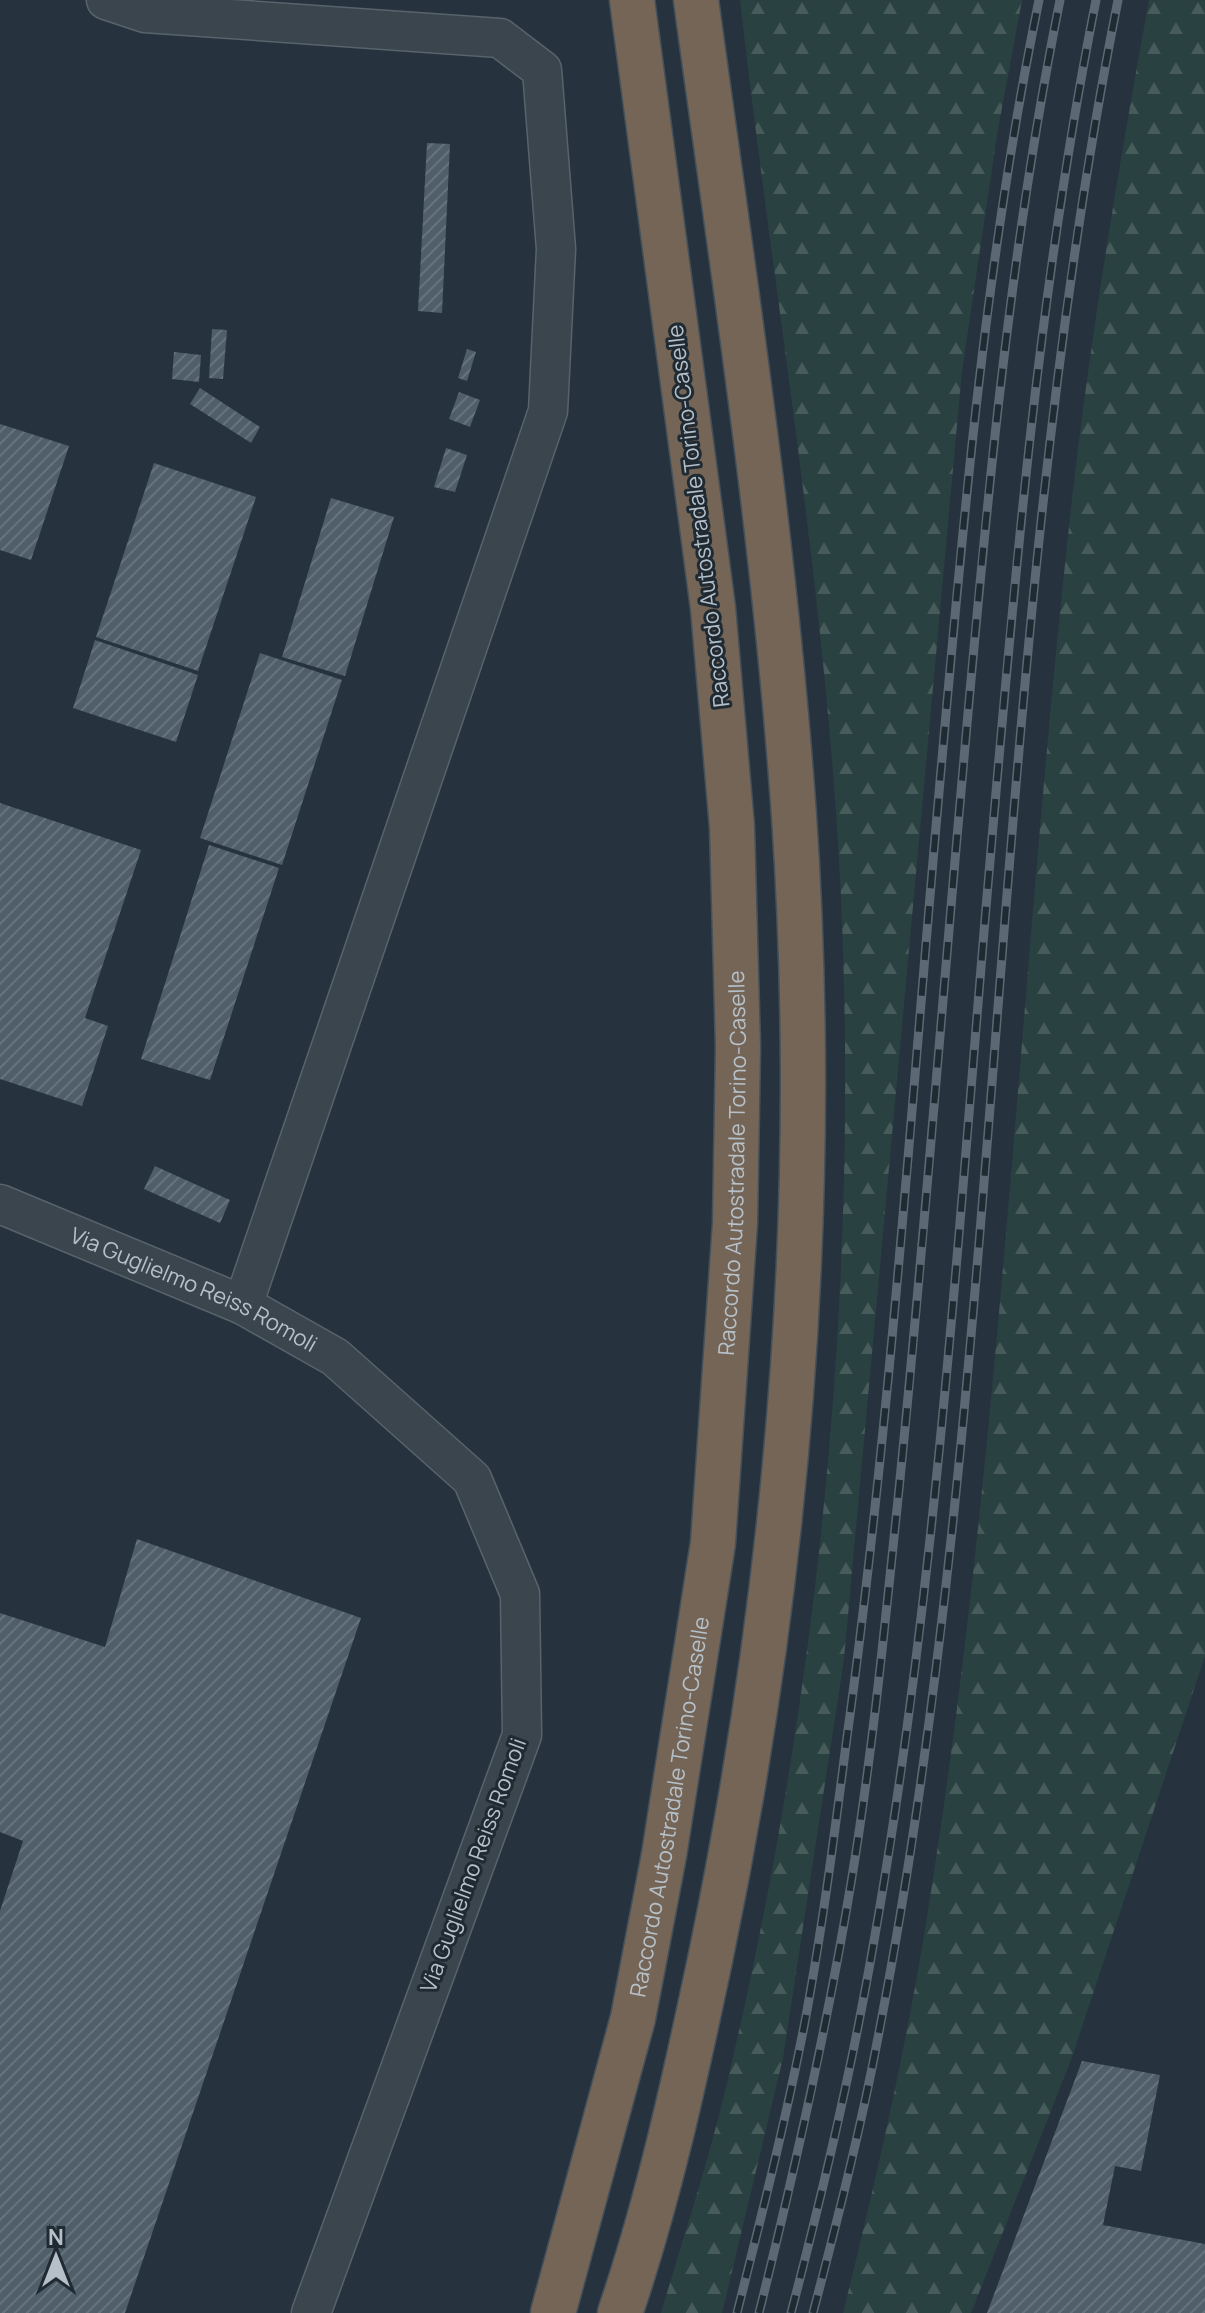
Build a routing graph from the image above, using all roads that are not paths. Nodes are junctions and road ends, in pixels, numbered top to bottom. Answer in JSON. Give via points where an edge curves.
{"nodes":[{"id":1,"x":106,"y":0,"type":"edge"},
{"id":2,"x":632,"y":0,"type":"edge"},
{"id":3,"x":696,"y":0,"type":"edge"},
{"id":4,"x":0,"y":1204,"type":"edge"},
{"id":5,"x":243,"y":1305,"type":"junction"},
{"id":6,"x":311,"y":2313,"type":"edge"},
{"id":7,"x":553,"y":2313,"type":"edge"},
{"id":8,"x":620,"y":2313,"type":"edge"}],
"edges":[{"from":1,"to":5,"type":"street","via":[[145,13],[500,38],[542,70],[556,249],[548,411]]},
{"from":2,"to":7,"type":"highway","name":"Raccordo Autostradale Torino-Caselle","via":[[713,608],[729,795],[738,1047],[735,1223],[713,1543],[664,1855],[633,2018]]},
{"from":3,"to":8,"type":"highway","via":[[777,602],[795,836],[802,1046],[800,1222],[790,1410],[754,1722],[694,2035]]},
{"from":4,"to":5,"type":"street","name":"Via Guglielmo Reiss Romoli"},
{"from":5,"to":6,"type":"street","name":"Via Guglielmo Reiss Romoli","via":[[335,1357],[472,1479],[520,1594],[522,1735]]}]}
